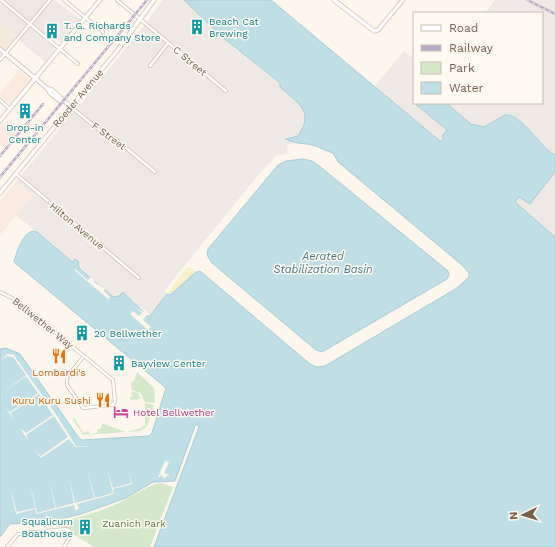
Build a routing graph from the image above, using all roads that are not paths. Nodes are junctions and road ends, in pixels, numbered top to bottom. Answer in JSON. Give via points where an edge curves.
{"nodes":[{"id":1,"x":1,"y":0,"type":"edge"},
{"id":2,"x":50,"y":0,"type":"edge"},
{"id":3,"x":64,"y":0,"type":"edge"},
{"id":4,"x":100,"y":0,"type":"edge"},
{"id":5,"x":117,"y":0,"type":"edge"},
{"id":6,"x":154,"y":0,"type":"edge"},
{"id":7,"x":334,"y":0,"type":"edge"},
{"id":8,"x":403,"y":0,"type":"edge"},
{"id":9,"x":85,"y":18,"type":"junction"},
{"id":10,"x":141,"y":20,"type":"junction"},
{"id":11,"x":30,"y":24,"type":"junction"},
{"id":12,"x":103,"y":32,"type":"dead end"},
{"id":13,"x":168,"y":42,"type":"junction"},
{"id":14,"x":0,"y":49,"type":"edge"},
{"id":15,"x":60,"y":49,"type":"junction"},
{"id":16,"x":5,"y":54,"type":"junction"},
{"id":17,"x":0,"y":60,"type":"edge"},
{"id":18,"x":78,"y":64,"type":"dead end"},
{"id":19,"x":150,"y":66,"type":"dead end"},
{"id":20,"x":35,"y":79,"type":"junction"},
{"id":21,"x":226,"y":91,"type":"dead end"},
{"id":22,"x":0,"y":100,"type":"edge"},
{"id":23,"x":71,"y":107,"type":"junction"},
{"id":24,"x":10,"y":109,"type":"junction"},
{"id":25,"x":0,"y":121,"type":"edge"},
{"id":26,"x":155,"y":172,"type":"dead end"},
{"id":27,"x":16,"y":174,"type":"junction"},
{"id":28,"x":0,"y":193,"type":"edge"},
{"id":29,"x":139,"y":278,"type":"dead end"},
{"id":30,"x":0,"y":292,"type":"edge"},
{"id":31,"x":84,"y":356,"type":"junction"},
{"id":32,"x":8,"y":547,"type":"edge"},
{"id":33,"x":64,"y":547,"type":"edge"}],
"edges":[{"from":1,"to":11,"type":"street"},
{"from":2,"to":11,"type":"street"},
{"from":3,"to":9,"type":"street"},
{"from":4,"to":9,"type":"main road"},
{"from":5,"to":10,"type":"street","name":"C Street"},
{"from":6,"to":10,"type":"main road","name":"Roeder Avenue"},
{"from":7,"to":8,"type":"main road","via":[[372,31],[376,31]]},
{"from":9,"to":12,"type":"street"},
{"from":9,"to":15,"type":"main road"},
{"from":10,"to":13,"type":"street","name":"C Street"},
{"from":10,"to":23,"type":"main road","name":"Roeder Avenue"},
{"from":11,"to":15,"type":"street"},
{"from":11,"to":16,"type":"street"},
{"from":13,"to":19,"type":"street"},
{"from":13,"to":21,"type":"street","name":"C Street"},
{"from":14,"to":16,"type":"main road","name":"F Street"},
{"from":15,"to":18,"type":"street"},
{"from":15,"to":20,"type":"main road"},
{"from":16,"to":17,"type":"street"},
{"from":16,"to":20,"type":"main road","name":"F Street"},
{"from":20,"to":23,"type":"main road","name":"F Street","via":[[60,101]]},
{"from":20,"to":24,"type":"main road"},
{"from":22,"to":24,"type":"street"},
{"from":23,"to":26,"type":"street","name":"F Street"},
{"from":23,"to":27,"type":"main road","name":"Roeder Avenue"},
{"from":24,"to":25,"type":"main road"},
{"from":27,"to":28,"type":"main road","name":"Roeder Avenue"},
{"from":27,"to":29,"type":"street","name":"Hilton Avenue"},
{"from":30,"to":31,"type":"street","name":"Bellwether Way","via":[[18,301]]},
{"from":31,"to":31,"type":"street","name":"Bellwether Way","via":[[113,380],[115,402],[112,405],[83,408],[67,386],[66,377]]},
{"from":32,"to":33,"type":"street","via":[[18,534],[68,530],[71,537]]}]}
